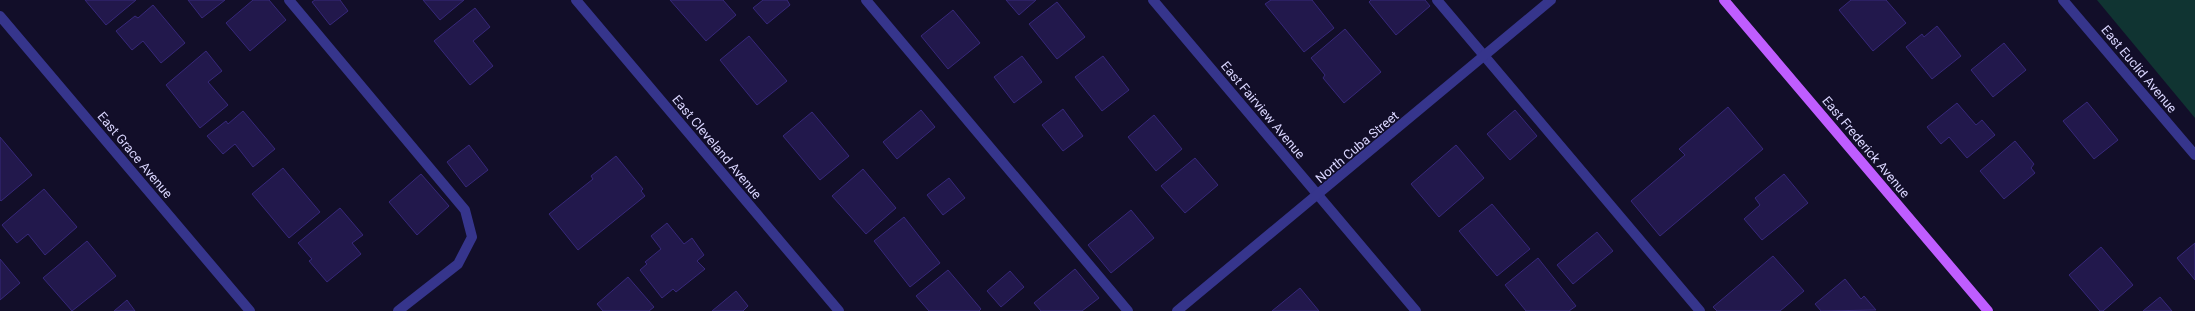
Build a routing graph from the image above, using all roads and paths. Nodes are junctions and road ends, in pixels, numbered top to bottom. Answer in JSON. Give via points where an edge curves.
{"nodes":[{"id":1,"x":289,"y":0,"type":"edge"},
{"id":2,"x":576,"y":0,"type":"edge"},
{"id":3,"x":866,"y":0,"type":"edge"},
{"id":4,"x":1153,"y":0,"type":"edge"},
{"id":5,"x":1438,"y":0,"type":"edge"},
{"id":6,"x":1551,"y":0,"type":"edge"},
{"id":7,"x":1724,"y":0,"type":"edge"},
{"id":8,"x":2063,"y":0,"type":"edge"},
{"id":9,"x":0,"y":16,"type":"edge"},
{"id":10,"x":1484,"y":57,"type":"junction"},
{"id":11,"x":2195,"y":155,"type":"edge"},
{"id":12,"x":1318,"y":196,"type":"junction"},
{"id":13,"x":250,"y":311,"type":"edge"},
{"id":14,"x":398,"y":311,"type":"edge"},
{"id":15,"x":839,"y":311,"type":"edge"},
{"id":16,"x":1128,"y":311,"type":"edge"},
{"id":17,"x":1177,"y":311,"type":"edge"},
{"id":18,"x":1416,"y":311,"type":"edge"},
{"id":19,"x":1700,"y":311,"type":"edge"},
{"id":20,"x":1988,"y":311,"type":"edge"}],
"edges":[{"from":1,"to":14,"type":"street","via":[[465,210],[472,236],[458,264]]},
{"from":2,"to":15,"type":"street","name":"East Cleveland Avenue"},
{"from":3,"to":16,"type":"street"},
{"from":4,"to":12,"type":"street","name":"East Fairview Avenue"},
{"from":5,"to":10,"type":"street"},
{"from":6,"to":10,"type":"street","name":"North Cuba Street"},
{"from":7,"to":20,"type":"main road","name":"East Frederick Avenue"},
{"from":8,"to":11,"type":"street","name":"East Euclid Avenue"},
{"from":9,"to":13,"type":"street","name":"East Grace Avenue"},
{"from":10,"to":12,"type":"street","name":"North Cuba Street"},
{"from":10,"to":19,"type":"street"},
{"from":12,"to":17,"type":"street","name":"North Cuba Street"},
{"from":12,"to":18,"type":"street","name":"East Fairview Avenue"}]}
